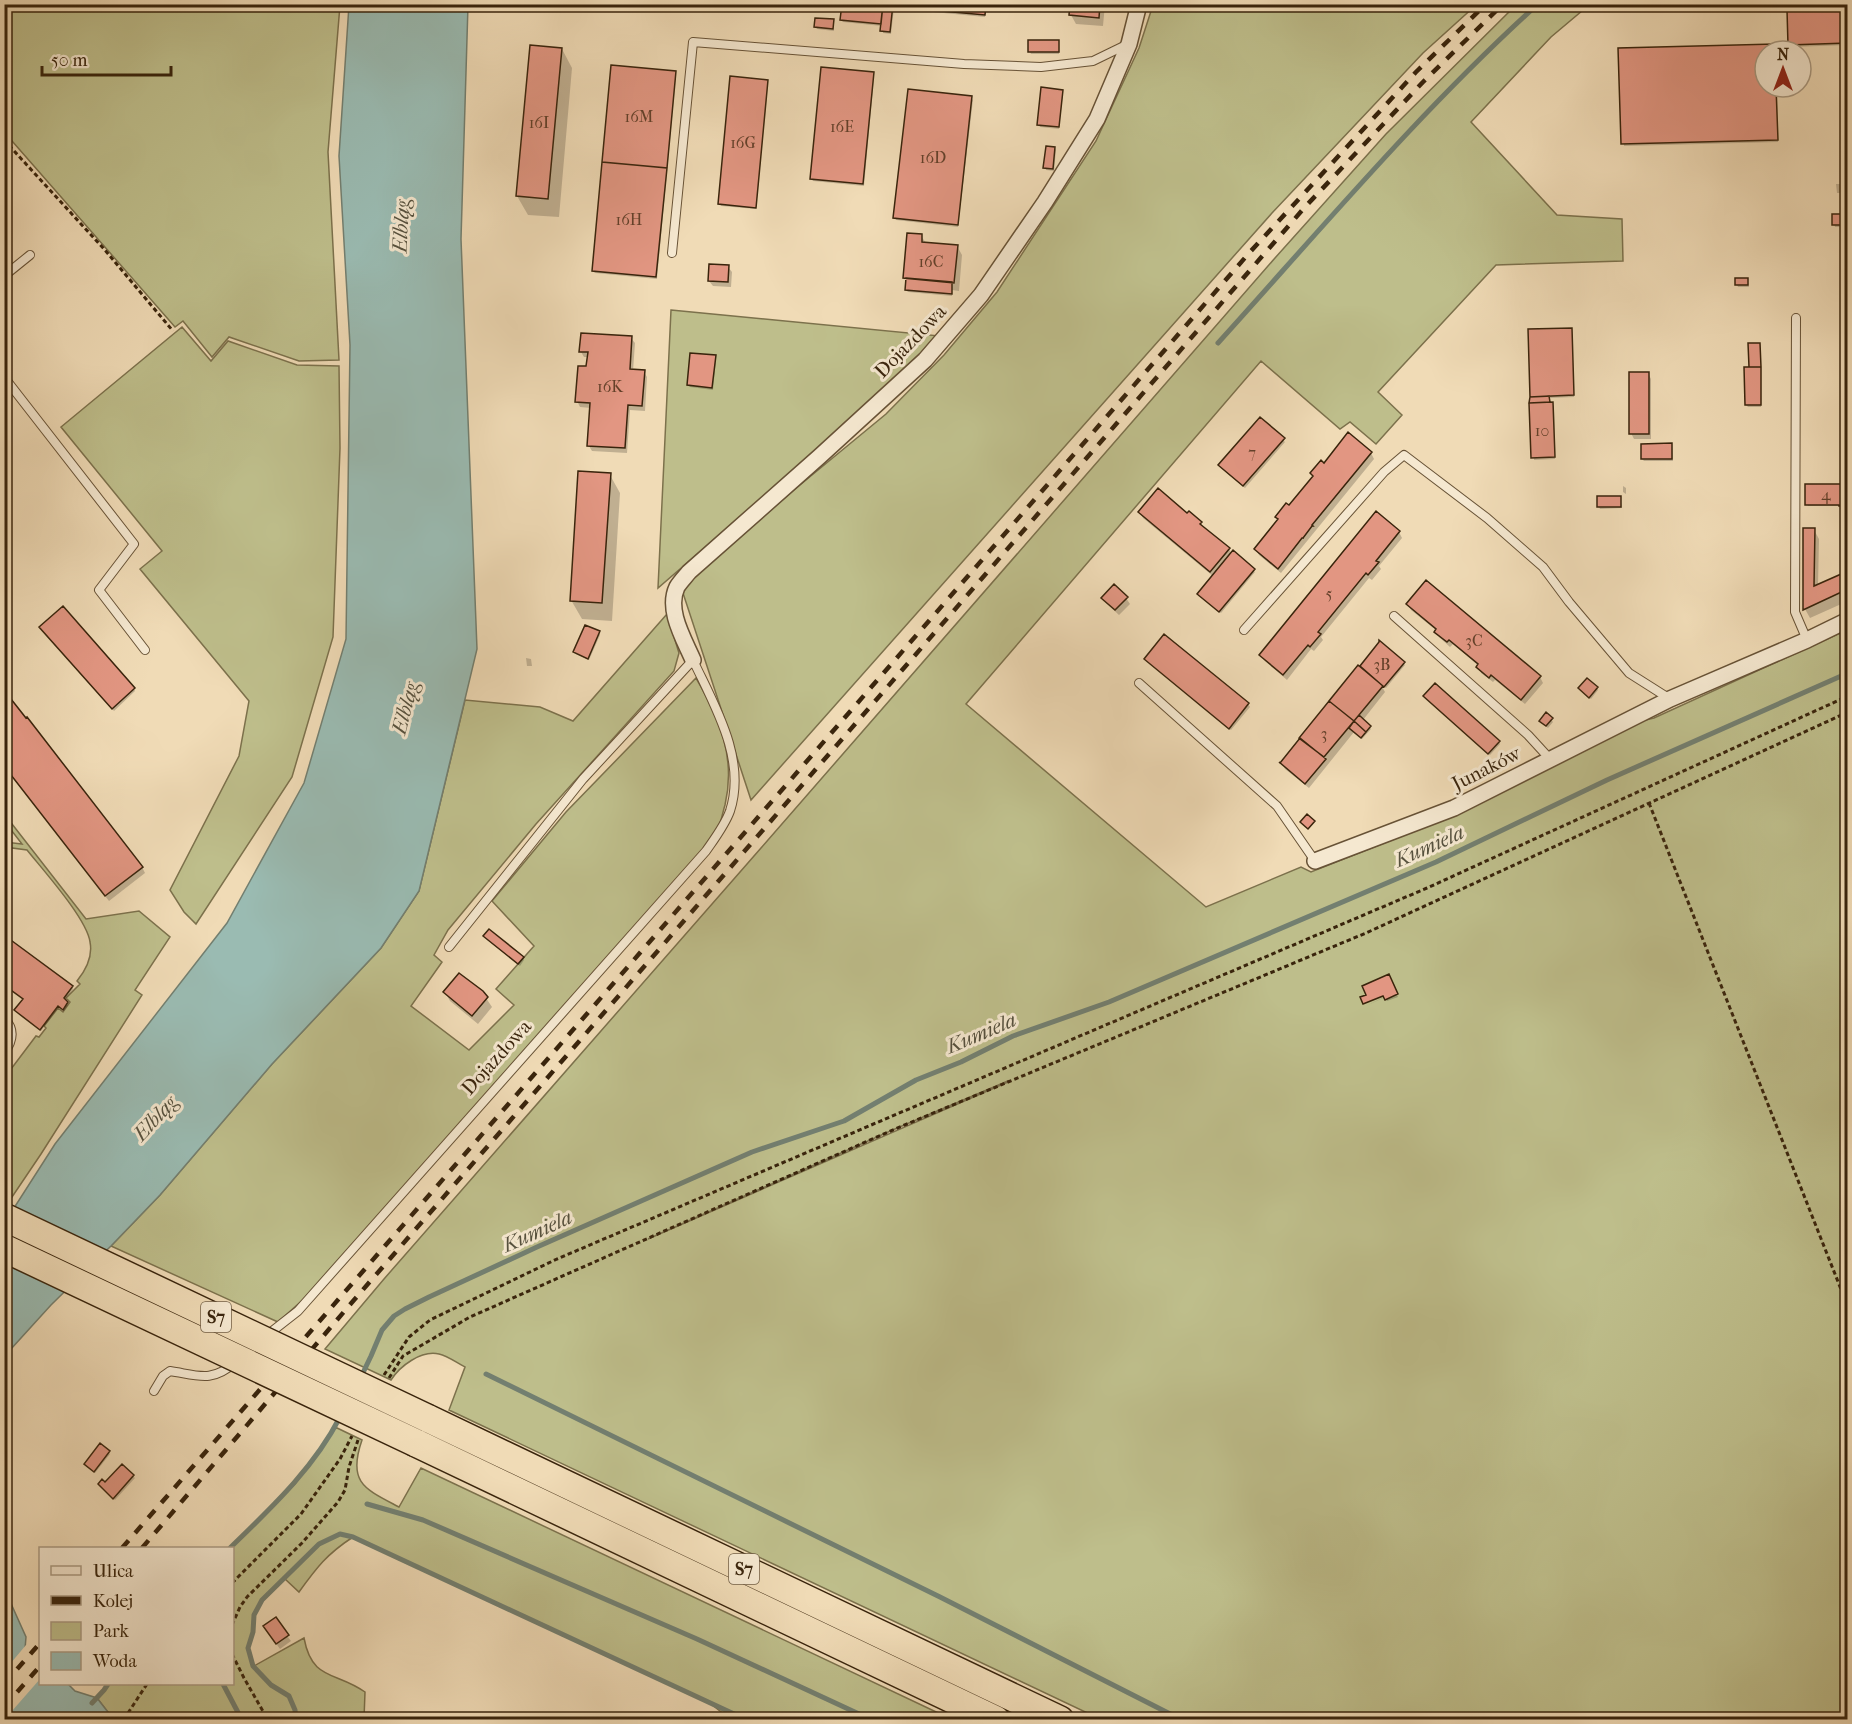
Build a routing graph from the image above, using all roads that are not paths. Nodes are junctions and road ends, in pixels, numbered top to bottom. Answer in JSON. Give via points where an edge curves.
{"nodes":[{"id":1,"x":1139,"y":4,"type":"edge"},
{"id":2,"x":1129,"y":44,"type":"junction"},
{"id":3,"x":672,"y":253,"type":"dead end"},
{"id":4,"x":30,"y":255,"type":"dead end"},
{"id":5,"x":4,"y":276,"type":"edge"},
{"id":6,"x":1796,"y":318,"type":"dead end"},
{"id":7,"x":4,"y":377,"type":"edge"},
{"id":8,"x":1394,"y":616,"type":"dead end"},
{"id":9,"x":1848,"y":620,"type":"edge"},
{"id":10,"x":1244,"y":630,"type":"dead end"},
{"id":11,"x":1807,"y":640,"type":"junction"},
{"id":12,"x":145,"y":650,"type":"dead end"},
{"id":13,"x":693,"y":660,"type":"junction"},
{"id":14,"x":1139,"y":683,"type":"dead end"},
{"id":15,"x":1670,"y":699,"type":"junction"},
{"id":16,"x":1550,"y":759,"type":"junction"},
{"id":17,"x":1315,"y":861,"type":"joint"},
{"id":18,"x":449,"y":946,"type":"dead end"},
{"id":19,"x":4,"y":1018,"type":"edge"},
{"id":20,"x":4,"y":1053,"type":"edge"},
{"id":21,"x":4,"y":1217,"type":"edge"},
{"id":22,"x":4,"y":1248,"type":"edge"},
{"id":23,"x":256,"y":1344,"type":"dead end"},
{"id":24,"x":248,"y":1351,"type":"dead end"},
{"id":25,"x":154,"y":1391,"type":"dead end"},
{"id":26,"x":996,"y":1719,"type":"edge"},
{"id":27,"x":1060,"y":1719,"type":"edge"}],
"edges":[{"from":1,"to":2,"type":"street","name":"Dojazdowa"},
{"from":2,"to":3,"type":"lane","via":[[1093,61],[1041,67],[693,42]]},
{"from":2,"to":13,"type":"street","name":"Dojazdowa","via":[[1097,119],[1045,202],[947,337],[677,587],[676,621]]},
{"from":4,"to":5,"type":"lane"},
{"from":6,"to":11,"type":"lane","via":[[1796,612]]},
{"from":7,"to":12,"type":"lane","via":[[134,544],[99,590]]},
{"from":8,"to":16,"type":"lane"},
{"from":9,"to":11,"type":"street","name":"Junaków"},
{"from":10,"to":15,"type":"lane","via":[[1384,472],[1404,455],[1487,518],[1543,567],[1629,673]]},
{"from":11,"to":15,"type":"street","name":"Junaków"},
{"from":13,"to":18,"type":"lane","via":[[583,779]]},
{"from":13,"to":23,"type":"lane","name":"Dojazdowa","via":[[723,724],[732,754],[730,810],[721,828],[691,868],[298,1311]]},
{"from":14,"to":17,"type":"lane","via":[[1277,806]]},
{"from":15,"to":16,"type":"street","name":"Junaków"},
{"from":16,"to":17,"type":"street","name":"Junaków","via":[[1454,808]]},
{"from":19,"to":20,"type":"lane","via":[[12,1031]]},
{"from":21,"to":27,"type":"highway","number":"S7","bridge":true},
{"from":22,"to":26,"type":"highway","number":"S7","bridge":true},
{"from":24,"to":25,"type":"lane","via":[[217,1374],[200,1376],[170,1371]]}]}
